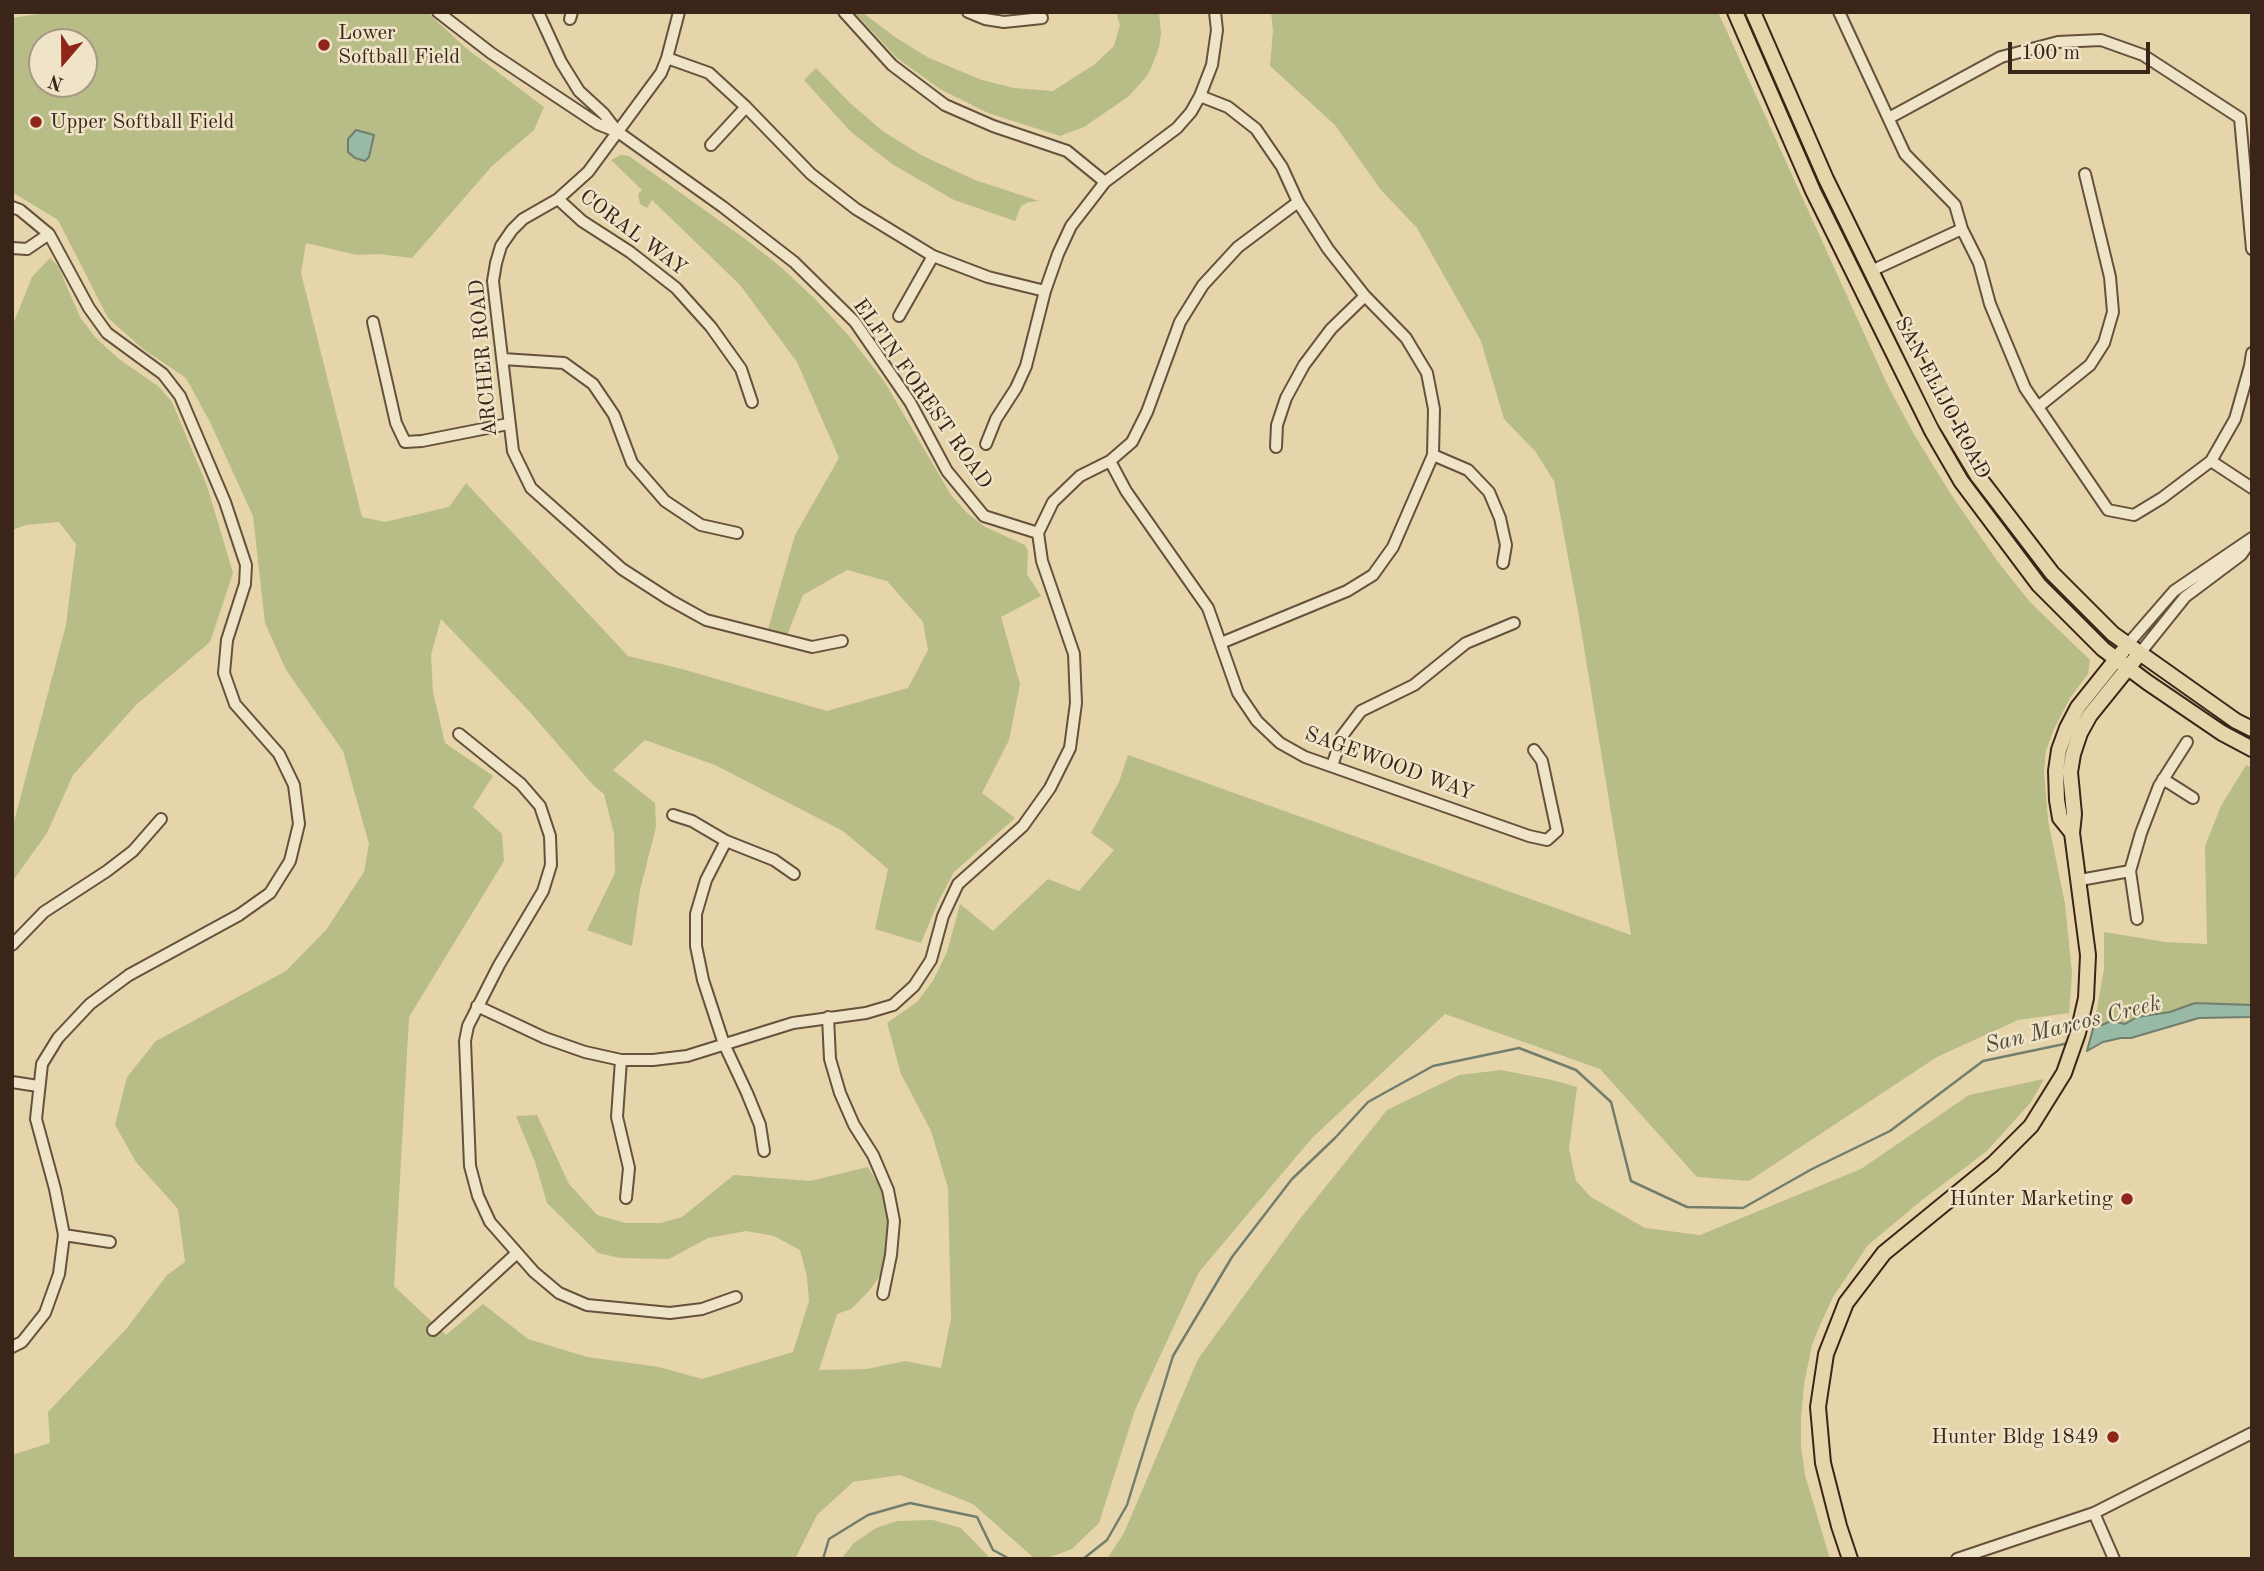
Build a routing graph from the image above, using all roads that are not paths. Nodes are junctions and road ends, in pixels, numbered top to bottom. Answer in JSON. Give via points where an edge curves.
{"nodes":[{"id":1,"x":438,"y":12,"type":"edge"},
{"id":2,"x":538,"y":12,"type":"edge"},
{"id":3,"x":679,"y":12,"type":"edge"},
{"id":4,"x":844,"y":12,"type":"edge"},
{"id":5,"x":968,"y":12,"type":"edge"},
{"id":6,"x":1215,"y":12,"type":"edge"},
{"id":7,"x":1735,"y":12,"type":"edge"},
{"id":8,"x":1753,"y":12,"type":"edge"},
{"id":9,"x":1839,"y":12,"type":"edge"},
{"id":10,"x":1042,"y":18,"type":"dead end"},
{"id":11,"x":667,"y":58,"type":"junction"},
{"id":12,"x":1200,"y":96,"type":"junction"},
{"id":13,"x":746,"y":107,"type":"junction"},
{"id":14,"x":1889,"y":118,"type":"junction"},
{"id":15,"x":618,"y":132,"type":"junction"},
{"id":16,"x":711,"y":145,"type":"dead end"},
{"id":17,"x":2085,"y":174,"type":"dead end"},
{"id":18,"x":1105,"y":182,"type":"junction"},
{"id":19,"x":558,"y":199,"type":"junction"},
{"id":20,"x":1298,"y":202,"type":"junction"},
{"id":21,"x":12,"y":207,"type":"edge"},
{"id":22,"x":1962,"y":229,"type":"junction"},
{"id":23,"x":49,"y":234,"type":"junction"},
{"id":24,"x":12,"y":248,"type":"edge"},
{"id":25,"x":2252,"y":249,"type":"edge"},
{"id":26,"x":933,"y":256,"type":"junction"},
{"id":27,"x":1871,"y":271,"type":"junction"},
{"id":28,"x":1045,"y":291,"type":"junction"},
{"id":29,"x":1365,"y":296,"type":"junction"},
{"id":30,"x":899,"y":316,"type":"dead end"},
{"id":31,"x":373,"y":322,"type":"dead end"},
{"id":32,"x":2252,"y":353,"type":"edge"},
{"id":33,"x":503,"y":359,"type":"junction"},
{"id":34,"x":752,"y":402,"type":"dead end"},
{"id":35,"x":2038,"y":407,"type":"junction"},
{"id":36,"x":508,"y":424,"type":"junction"},
{"id":37,"x":986,"y":444,"type":"dead end"},
{"id":38,"x":1276,"y":447,"type":"dead end"},
{"id":39,"x":1433,"y":455,"type":"junction"},
{"id":40,"x":1110,"y":461,"type":"junction"},
{"id":41,"x":2211,"y":461,"type":"junction"},
{"id":42,"x":2252,"y":488,"type":"edge"},
{"id":43,"x":737,"y":533,"type":"dead end"},
{"id":44,"x":1038,"y":533,"type":"junction"},
{"id":45,"x":2252,"y":539,"type":"edge"},
{"id":46,"x":1503,"y":564,"type":"dead end"},
{"id":47,"x":1514,"y":623,"type":"dead end"},
{"id":48,"x":842,"y":641,"type":"dead end"},
{"id":49,"x":1222,"y":643,"type":"junction"},
{"id":50,"x":2134,"y":649,"type":"junction"},
{"id":51,"x":2122,"y":662,"type":"junction"},
{"id":52,"x":2252,"y":729,"type":"edge"},
{"id":53,"x":459,"y":734,"type":"dead end"},
{"id":54,"x":2187,"y":742,"type":"dead end"},
{"id":55,"x":2252,"y":749,"type":"edge"},
{"id":56,"x":1534,"y":750,"type":"dead end"},
{"id":57,"x":1332,"y":766,"type":"junction"},
{"id":58,"x":2163,"y":779,"type":"junction"},
{"id":59,"x":2193,"y":797,"type":"dead end"},
{"id":60,"x":673,"y":815,"type":"dead end"},
{"id":61,"x":161,"y":819,"type":"dead end"},
{"id":62,"x":726,"y":841,"type":"junction"},
{"id":63,"x":2130,"y":871,"type":"junction"},
{"id":64,"x":794,"y":874,"type":"dead end"},
{"id":65,"x":2080,"y":880,"type":"junction"},
{"id":66,"x":2137,"y":919,"type":"dead end"},
{"id":67,"x":12,"y":945,"type":"edge"},
{"id":68,"x":477,"y":1006,"type":"junction"},
{"id":69,"x":828,"y":1017,"type":"junction"},
{"id":70,"x":724,"y":1044,"type":"junction"},
{"id":71,"x":621,"y":1060,"type":"junction"},
{"id":72,"x":12,"y":1082,"type":"edge"},
{"id":73,"x":38,"y":1086,"type":"junction"},
{"id":74,"x":764,"y":1151,"type":"dead end"},
{"id":75,"x":626,"y":1198,"type":"dead end"},
{"id":76,"x":64,"y":1235,"type":"junction"},
{"id":77,"x":110,"y":1242,"type":"dead end"},
{"id":78,"x":516,"y":1254,"type":"junction"},
{"id":79,"x":883,"y":1294,"type":"dead end"},
{"id":80,"x":736,"y":1297,"type":"dead end"},
{"id":81,"x":433,"y":1330,"type":"dead end"},
{"id":82,"x":12,"y":1347,"type":"edge"},
{"id":83,"x":2252,"y":1433,"type":"edge"},
{"id":84,"x":2094,"y":1513,"type":"junction"},
{"id":85,"x":1850,"y":1559,"type":"edge"},
{"id":86,"x":1956,"y":1559,"type":"edge"},
{"id":87,"x":2114,"y":1559,"type":"edge"}],
"edges":[{"from":1,"to":15,"type":"street","via":[[491,53],[598,124]]},
{"from":2,"to":15,"type":"street","via":[[579,91]]},
{"from":3,"to":11,"type":"street","name":"ARCHER ROAD"},
{"from":4,"to":18,"type":"street","via":[[892,65],[945,105],[993,127],[1067,151]]},
{"from":5,"to":10,"type":"street","via":[[1004,22]]},
{"from":6,"to":12,"type":"street","via":[[1212,65]]},
{"from":7,"to":51,"type":"main road","name":"SAN ELIJO ROAD","via":[[1813,191],[1925,419],[1961,481],[2039,585]]},
{"from":8,"to":27,"type":"main road","name":"SAN ELIJO ROAD"},
{"from":9,"to":14,"type":"street"},
{"from":11,"to":13,"type":"street","via":[[709,73]]},
{"from":11,"to":15,"type":"street","name":"ARCHER ROAD"},
{"from":12,"to":18,"type":"street","via":[[1177,128]]},
{"from":12,"to":20,"type":"street","via":[[1228,107],[1256,129],[1282,167]]},
{"from":13,"to":16,"type":"street"},
{"from":13,"to":26,"type":"street","via":[[811,174],[856,209]]},
{"from":14,"to":22,"type":"street","via":[[1905,154],[1955,205]]},
{"from":14,"to":25,"type":"street","via":[[2001,57],[2058,42],[2101,40],[2143,55],[2240,118]]},
{"from":15,"to":19,"type":"street","name":"ARCHER ROAD","via":[[588,172]]},
{"from":15,"to":44,"type":"street","name":"ELFIN FOREST ROAD","via":[[794,262],[855,322],[910,402],[947,471],[985,516]]},
{"from":17,"to":35,"type":"street","via":[[2110,277],[2113,312],[2104,344],[2090,365]]},
{"from":18,"to":28,"type":"street","via":[[1071,226]]},
{"from":19,"to":33,"type":"street","name":"ARCHER ROAD","via":[[523,219],[501,246],[494,281]]},
{"from":19,"to":34,"type":"street","name":"CORAL WAY","via":[[676,288],[741,369]]},
{"from":20,"to":29,"type":"street"},
{"from":20,"to":40,"type":"street","via":[[1238,247],[1203,285],[1180,322],[1132,442]]},
{"from":21,"to":23,"type":"street"},
{"from":22,"to":27,"type":"street"},
{"from":22,"to":35,"type":"street","via":[[2025,388]]},
{"from":23,"to":24,"type":"street","via":[[27,249]]},
{"from":23,"to":73,"type":"street","via":[[107,333],[163,374],[180,396],[246,565],[223,673],[235,704],[279,754],[294,785],[299,824],[290,862],[270,893],[129,975],[90,1004],[58,1038],[42,1065]]},
{"from":26,"to":28,"type":"street","via":[[988,277]]},
{"from":26,"to":30,"type":"street"},
{"from":27,"to":50,"type":"main road","name":"SAN ELIJO ROAD","via":[[1944,420],[1977,475],[2052,573]]},
{"from":28,"to":37,"type":"street","via":[[1026,366]]},
{"from":29,"to":38,"type":"street","via":[[1331,329],[1304,365],[1286,398]]},
{"from":29,"to":39,"type":"street","via":[[1406,338],[1427,373],[1434,409]]},
{"from":31,"to":36,"type":"street","via":[[396,423],[405,442]]},
{"from":32,"to":41,"type":"street","via":[[2235,419]]},
{"from":33,"to":36,"type":"street","name":"ARCHER ROAD"},
{"from":33,"to":43,"type":"street","via":[[564,363],[593,384],[614,415],[632,463],[665,500],[701,524]]},
{"from":35,"to":41,"type":"street","via":[[2109,510],[2134,515]]},
{"from":36,"to":48,"type":"street","name":"ARCHER ROAD","via":[[513,451],[531,488],[622,569],[706,620],[813,647]]},
{"from":39,"to":46,"type":"street","via":[[1468,470],[1489,492],[1506,545]]},
{"from":39,"to":49,"type":"street","via":[[1392,547],[1373,575],[1347,591]]},
{"from":40,"to":44,"type":"street","via":[[1080,476],[1053,502]]},
{"from":40,"to":49,"type":"street","name":"SAGEWOOD WAY","via":[[1208,608]]},
{"from":41,"to":42,"type":"street"},
{"from":44,"to":69,"type":"street","via":[[1042,561],[1074,654],[1076,703],[1069,748],[1050,788],[1023,826],[958,884],[931,960],[914,986],[893,1005]]},
{"from":45,"to":50,"type":"street","via":[[2241,555],[2185,597]]},
{"from":45,"to":50,"type":"street","via":[[2175,591]]},
{"from":47,"to":57,"type":"street","via":[[1466,643],[1414,685],[1361,711],[1342,736]]},
{"from":49,"to":57,"type":"street","name":"SAGEWOOD WAY","via":[[1238,693],[1257,722],[1280,743]]},
{"from":50,"to":51,"type":"main road"},
{"from":50,"to":52,"type":"main road","name":"SAN ELIJO ROAD"},
{"from":51,"to":55,"type":"main road","name":"SAN ELIJO ROAD"},
{"from":51,"to":65,"type":"main road","via":[[2090,715],[2070,772],[2072,832]]},
{"from":53,"to":68,"type":"street","via":[[528,791],[540,806],[550,836],[551,865],[543,891]]},
{"from":54,"to":58,"type":"street"},
{"from":56,"to":57,"type":"street","name":"SAGEWOOD WAY","via":[[1542,761],[1557,831],[1547,840]]},
{"from":58,"to":59,"type":"street"},
{"from":58,"to":63,"type":"street"},
{"from":60,"to":62,"type":"street"},
{"from":61,"to":67,"type":"street","via":[[133,851],[44,912]]},
{"from":62,"to":64,"type":"street","via":[[774,860]]},
{"from":62,"to":70,"type":"street","via":[[706,880],[696,914],[703,980]]},
{"from":63,"to":65,"type":"street"},
{"from":63,"to":66,"type":"street"},
{"from":65,"to":85,"type":"main road","via":[[2088,956],[2086,999],[2064,1073],[2031,1126],[1993,1164],[1884,1253],[1846,1303],[1826,1354],[1818,1407],[1823,1463]]},
{"from":68,"to":71,"type":"street","via":[[545,1038]]},
{"from":68,"to":78,"type":"street","via":[[465,1041],[470,1166],[490,1222]]},
{"from":69,"to":70,"type":"street"},
{"from":69,"to":79,"type":"street","via":[[830,1059],[840,1093],[888,1191],[894,1222]]},
{"from":70,"to":71,"type":"street","via":[[687,1056]]},
{"from":70,"to":74,"type":"street","via":[[760,1125]]},
{"from":71,"to":75,"type":"street","via":[[617,1117],[629,1168]]},
{"from":72,"to":73,"type":"street"},
{"from":73,"to":76,"type":"street","via":[[36,1119]]},
{"from":76,"to":77,"type":"street"},
{"from":76,"to":82,"type":"street","via":[[59,1274],[45,1313],[22,1342]]},
{"from":78,"to":80,"type":"street","via":[[559,1293],[587,1304],[670,1313],[702,1309]]},
{"from":78,"to":81,"type":"street"},
{"from":83,"to":84,"type":"street"},
{"from":84,"to":86,"type":"street"},
{"from":84,"to":87,"type":"street"}]}
